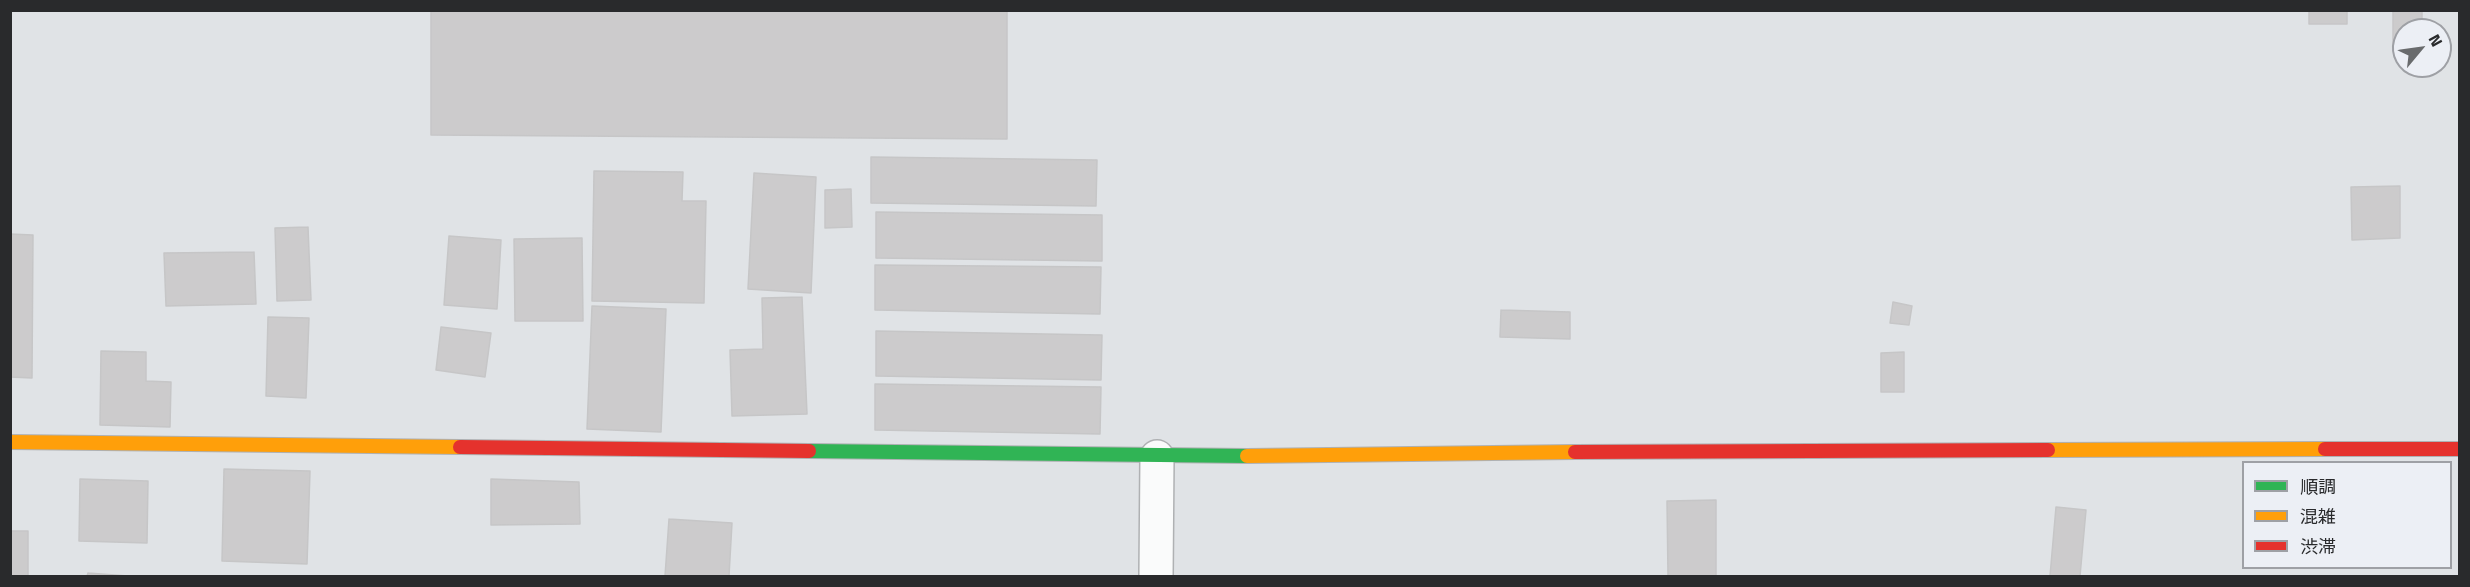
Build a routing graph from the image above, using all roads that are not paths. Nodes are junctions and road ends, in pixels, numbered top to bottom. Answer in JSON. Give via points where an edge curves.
{"nodes":[{"id":1,"x":10,"y":442,"type":"edge"},
{"id":2,"x":2460,"y":448,"type":"edge"},
{"id":3,"x":1157,"y":457,"type":"junction"},
{"id":4,"x":1156,"y":576,"type":"edge"}],
"edges":[{"from":1,"to":3,"type":"street"},
{"from":2,"to":3,"type":"street","via":[[1719,450]]},
{"from":3,"to":4,"type":"street"}]}
